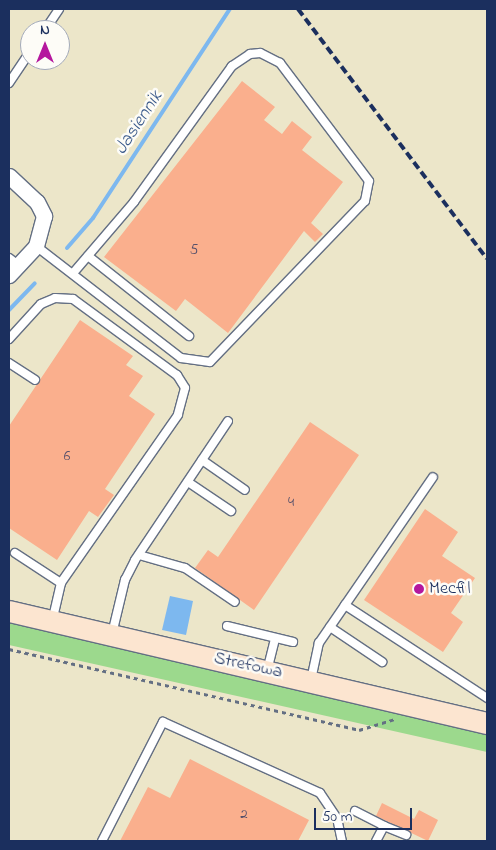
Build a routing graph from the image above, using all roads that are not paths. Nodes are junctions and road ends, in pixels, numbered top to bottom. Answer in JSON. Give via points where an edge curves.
{"nodes":[{"id":1,"x":59,"y":9,"type":"edge"},
{"id":2,"x":52,"y":20,"type":"edge"},
{"id":3,"x":20,"y":67,"type":"edge"},
{"id":4,"x":9,"y":83,"type":"edge"},
{"id":5,"x":9,"y":176,"type":"edge"},
{"id":6,"x":36,"y":246,"type":"junction"},
{"id":7,"x":88,"y":256,"type":"junction"},
{"id":8,"x":12,"y":266,"type":"edge"},
{"id":9,"x":74,"y":272,"type":"junction"},
{"id":10,"x":189,"y":336,"type":"dead end"},
{"id":11,"x":9,"y":339,"type":"edge"},
{"id":12,"x":9,"y":363,"type":"edge"},
{"id":13,"x":35,"y":380,"type":"dead end"},
{"id":14,"x":228,"y":421,"type":"dead end"},
{"id":15,"x":202,"y":460,"type":"junction"},
{"id":16,"x":433,"y":477,"type":"dead end"},
{"id":17,"x":188,"y":482,"type":"junction"},
{"id":18,"x":245,"y":490,"type":"dead end"},
{"id":19,"x":231,"y":511,"type":"dead end"},
{"id":20,"x":15,"y":553,"type":"dead end"},
{"id":21,"x":139,"y":555,"type":"junction"},
{"id":22,"x":61,"y":583,"type":"junction"},
{"id":23,"x":235,"y":602,"type":"dead end"},
{"id":24,"x":345,"y":605,"type":"junction"},
{"id":25,"x":9,"y":611,"type":"edge"},
{"id":26,"x":52,"y":621,"type":"junction"},
{"id":27,"x":227,"y":626,"type":"dead end"},
{"id":28,"x":330,"y":627,"type":"junction"},
{"id":29,"x":112,"y":636,"type":"junction"},
{"id":30,"x":275,"y":638,"type":"junction"},
{"id":31,"x":293,"y":642,"type":"dead end"},
{"id":32,"x":382,"y":662,"type":"dead end"},
{"id":33,"x":267,"y":671,"type":"junction"},
{"id":34,"x":311,"y":680,"type":"junction"},
{"id":35,"x":487,"y":698,"type":"edge"},
{"id":36,"x":487,"y":723,"type":"edge"},
{"id":37,"x":355,"y":811,"type":"dead end"},
{"id":38,"x":384,"y":826,"type":"junction"},
{"id":39,"x":406,"y":835,"type":"dead end"},
{"id":40,"x":102,"y":841,"type":"edge"},
{"id":41,"x":342,"y":841,"type":"edge"},
{"id":42,"x":376,"y":841,"type":"edge"}],
"edges":[{"from":1,"to":2,"type":"lane"},
{"from":3,"to":4,"type":"lane"},
{"from":5,"to":6,"type":"street","via":[[37,202],[44,216]]},
{"from":6,"to":8,"type":"street"},
{"from":6,"to":9,"type":"lane"},
{"from":7,"to":9,"type":"lane"},
{"from":7,"to":9,"type":"lane","via":[[134,202],[232,66],[250,54],[260,53],[280,64],[369,181],[365,201],[210,362],[181,358]]},
{"from":7,"to":10,"type":"lane"},
{"from":11,"to":22,"type":"lane","via":[[41,304],[55,298],[73,298],[176,375],[185,388],[178,415]]},
{"from":12,"to":13,"type":"lane"},
{"from":14,"to":15,"type":"lane"},
{"from":15,"to":17,"type":"lane"},
{"from":15,"to":18,"type":"lane"},
{"from":16,"to":24,"type":"lane"},
{"from":17,"to":19,"type":"lane"},
{"from":17,"to":21,"type":"lane"},
{"from":20,"to":22,"type":"lane"},
{"from":21,"to":23,"type":"lane","via":[[185,568]]},
{"from":21,"to":29,"type":"lane","via":[[125,580]]},
{"from":22,"to":26,"type":"lane"},
{"from":24,"to":28,"type":"lane"},
{"from":24,"to":35,"type":"lane"},
{"from":25,"to":26,"type":"street","name":"Strefowa"},
{"from":26,"to":29,"type":"street","name":"Strefowa"},
{"from":27,"to":30,"type":"lane"},
{"from":28,"to":32,"type":"lane"},
{"from":28,"to":34,"type":"lane","via":[[319,643]]},
{"from":29,"to":33,"type":"street","name":"Strefowa"},
{"from":30,"to":31,"type":"lane"},
{"from":30,"to":33,"type":"lane"},
{"from":33,"to":34,"type":"street","name":"Strefowa"},
{"from":34,"to":36,"type":"street","name":"Strefowa"},
{"from":37,"to":38,"type":"lane"},
{"from":38,"to":39,"type":"lane"},
{"from":38,"to":42,"type":"lane"},
{"from":40,"to":41,"type":"lane","via":[[163,722],[320,792],[337,818]]}]}
